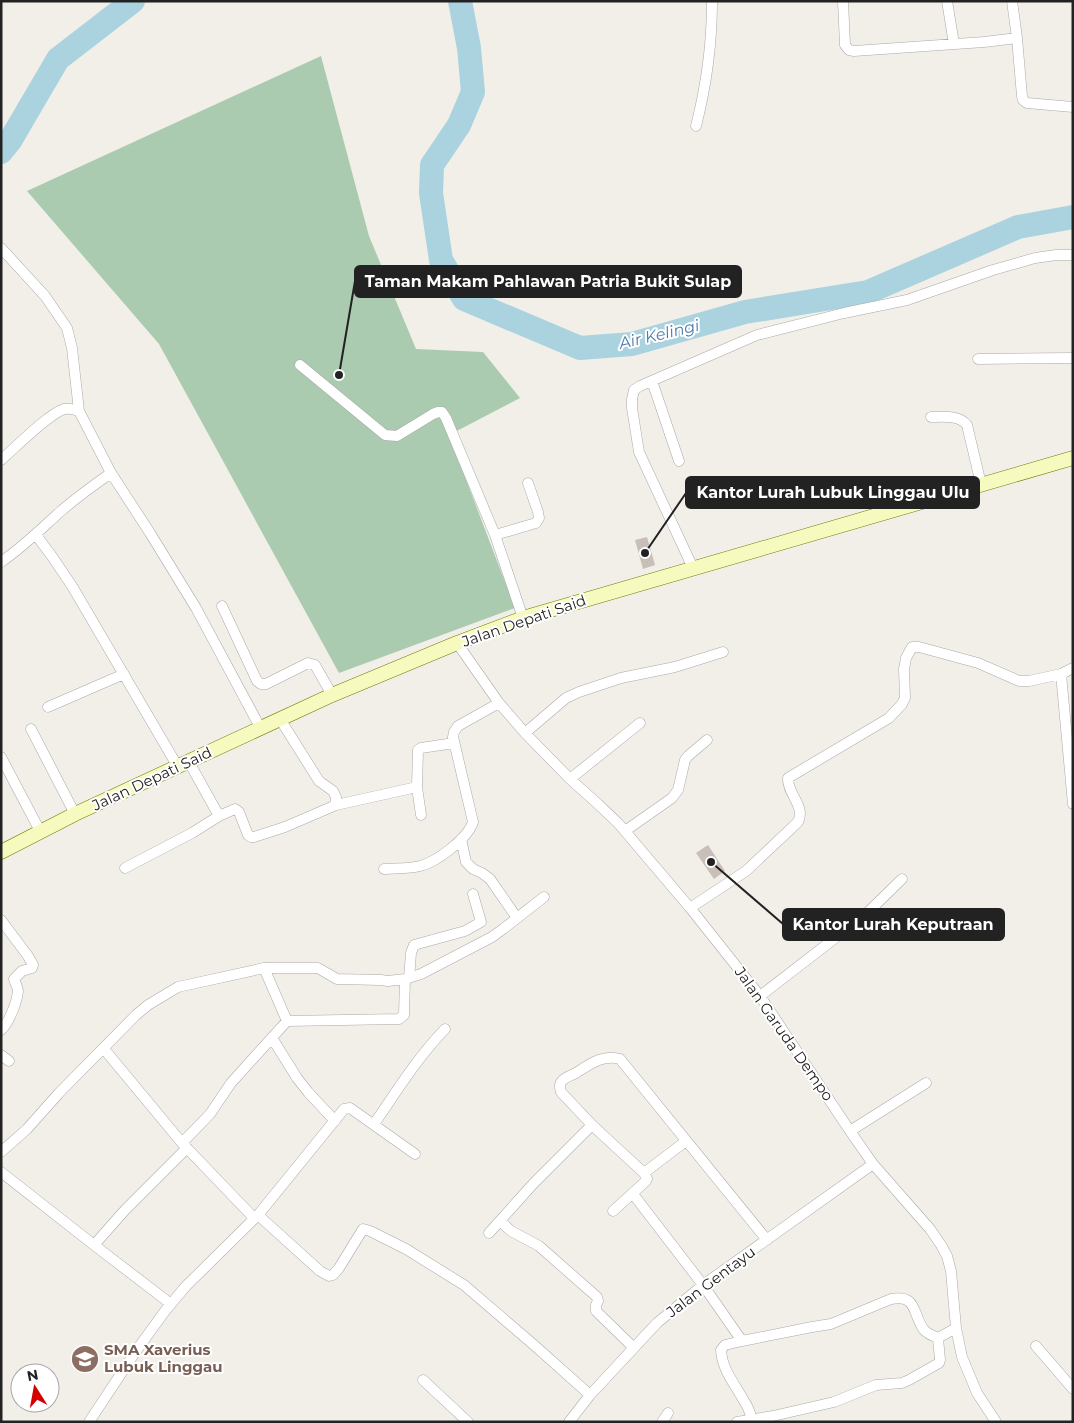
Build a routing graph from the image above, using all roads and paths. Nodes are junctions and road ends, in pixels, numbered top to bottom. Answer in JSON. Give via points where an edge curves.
{"nodes":[{"id":1,"x":712,"y":1,"type":"edge"},
{"id":2,"x":843,"y":1,"type":"edge"},
{"id":3,"x":947,"y":1,"type":"edge"},
{"id":4,"x":1012,"y":1,"type":"edge"},
{"id":5,"x":1017,"y":38,"type":"junction"},
{"id":6,"x":954,"y":44,"type":"junction"},
{"id":7,"x":1073,"y":107,"type":"edge"},
{"id":8,"x":696,"y":126,"type":"dead end"},
{"id":9,"x":1,"y":248,"type":"edge"},
{"id":10,"x":1073,"y":255,"type":"edge"},
{"id":11,"x":1073,"y":358,"type":"edge"},
{"id":12,"x":978,"y":359,"type":"dead end"},
{"id":13,"x":300,"y":365,"type":"dead end"},
{"id":14,"x":652,"y":381,"type":"junction"},
{"id":15,"x":79,"y":411,"type":"junction"},
{"id":16,"x":931,"y":417,"type":"dead end"},
{"id":17,"x":1073,"y":458,"type":"edge"},
{"id":18,"x":1,"y":460,"type":"edge"},
{"id":19,"x":679,"y":461,"type":"dead end"},
{"id":20,"x":111,"y":473,"type":"junction"},
{"id":21,"x":528,"y":483,"type":"dead end"},
{"id":22,"x":981,"y":484,"type":"junction"},
{"id":23,"x":36,"y":535,"type":"junction"},
{"id":24,"x":495,"y":535,"type":"junction"},
{"id":25,"x":1,"y":562,"type":"edge"},
{"id":26,"x":693,"y":568,"type":"junction"},
{"id":27,"x":222,"y":606,"type":"dead end"},
{"id":28,"x":523,"y":618,"type":"junction"},
{"id":29,"x":456,"y":643,"type":"junction"},
{"id":30,"x":723,"y":652,"type":"dead end"},
{"id":31,"x":1073,"y":668,"type":"edge"},
{"id":32,"x":124,"y":674,"type":"junction"},
{"id":33,"x":1061,"y":674,"type":"junction"},
{"id":34,"x":332,"y":695,"type":"junction"},
{"id":35,"x":499,"y":703,"type":"junction"},
{"id":36,"x":48,"y":708,"type":"dead end"},
{"id":37,"x":280,"y":719,"type":"junction"},
{"id":38,"x":640,"y":723,"type":"dead end"},
{"id":39,"x":31,"y":729,"type":"dead end"},
{"id":40,"x":261,"y":729,"type":"junction"},
{"id":41,"x":525,"y":733,"type":"junction"},
{"id":42,"x":707,"y":740,"type":"dead end"},
{"id":43,"x":454,"y":743,"type":"junction"},
{"id":44,"x":1,"y":757,"type":"edge"},
{"id":45,"x":184,"y":764,"type":"junction"},
{"id":46,"x":1071,"y":767,"type":"edge"},
{"id":47,"x":570,"y":779,"type":"junction"},
{"id":48,"x":418,"y":787,"type":"junction"},
{"id":49,"x":1073,"y":804,"type":"edge"},
{"id":50,"x":336,"y":805,"type":"junction"},
{"id":51,"x":75,"y":814,"type":"junction"},
{"id":52,"x":421,"y":815,"type":"dead end"},
{"id":53,"x":219,"y":816,"type":"junction"},
{"id":54,"x":40,"y":831,"type":"junction"},
{"id":55,"x":625,"y":831,"type":"junction"},
{"id":56,"x":461,"y":839,"type":"junction"},
{"id":57,"x":1,"y":852,"type":"edge"},
{"id":58,"x":125,"y":868,"type":"dead end"},
{"id":59,"x":384,"y":869,"type":"dead end"},
{"id":60,"x":902,"y":879,"type":"dead end"},
{"id":61,"x":473,"y":894,"type":"dead end"},
{"id":62,"x":544,"y":897,"type":"dead end"},
{"id":63,"x":690,"y":908,"type":"junction"},
{"id":64,"x":517,"y":918,"type":"junction"},
{"id":65,"x":1,"y":920,"type":"edge"},
{"id":66,"x":481,"y":922,"type":"junction"},
{"id":67,"x":492,"y":936,"type":"junction"},
{"id":68,"x":264,"y":968,"type":"junction"},
{"id":69,"x":407,"y":978,"type":"junction"},
{"id":70,"x":760,"y":996,"type":"junction"},
{"id":71,"x":287,"y":1021,"type":"junction"},
{"id":72,"x":445,"y":1029,"type":"dead end"},
{"id":73,"x":1,"y":1030,"type":"edge"},
{"id":74,"x":272,"y":1038,"type":"junction"},
{"id":75,"x":104,"y":1049,"type":"junction"},
{"id":76,"x":926,"y":1083,"type":"dead end"},
{"id":77,"x":335,"y":1121,"type":"junction"},
{"id":78,"x":374,"y":1124,"type":"junction"},
{"id":79,"x":592,"y":1125,"type":"junction"},
{"id":80,"x":850,"y":1131,"type":"junction"},
{"id":81,"x":686,"y":1141,"type":"junction"},
{"id":82,"x":185,"y":1145,"type":"junction"},
{"id":83,"x":1,"y":1152,"type":"edge"},
{"id":84,"x":415,"y":1154,"type":"dead end"},
{"id":85,"x":873,"y":1164,"type":"junction"},
{"id":86,"x":1,"y":1172,"type":"edge"},
{"id":87,"x":644,"y":1173,"type":"junction"},
{"id":88,"x":632,"y":1194,"type":"junction"},
{"id":89,"x":613,"y":1211,"type":"dead end"},
{"id":90,"x":256,"y":1217,"type":"junction"},
{"id":91,"x":500,"y":1221,"type":"junction"},
{"id":92,"x":489,"y":1232,"type":"dead end"},
{"id":93,"x":767,"y":1240,"type":"junction"},
{"id":94,"x":94,"y":1244,"type":"junction"},
{"id":95,"x":703,"y":1285,"type":"junction"},
{"id":96,"x":171,"y":1304,"type":"junction"},
{"id":97,"x":956,"y":1328,"type":"junction"},
{"id":98,"x":938,"y":1338,"type":"junction"},
{"id":99,"x":742,"y":1341,"type":"junction"},
{"id":100,"x":1036,"y":1346,"type":"dead end"},
{"id":101,"x":634,"y":1348,"type":"junction"},
{"id":102,"x":423,"y":1380,"type":"dead end"},
{"id":103,"x":1073,"y":1389,"type":"edge"},
{"id":104,"x":590,"y":1395,"type":"junction"},
{"id":105,"x":752,"y":1419,"type":"junction"},
{"id":106,"x":776,"y":1419,"type":"edge"},
{"id":107,"x":89,"y":1422,"type":"edge"},
{"id":108,"x":468,"y":1422,"type":"edge"},
{"id":109,"x":569,"y":1422,"type":"edge"},
{"id":110,"x":737,"y":1422,"type":"edge"},
{"id":111,"x":996,"y":1422,"type":"edge"}],
"edges":[{"from":1,"to":8,"type":"street","via":[[708,74]]},
{"from":2,"to":6,"type":"street","via":[[845,45],[849,50]]},
{"from":3,"to":6,"type":"street"},
{"from":4,"to":5,"type":"street"},
{"from":5,"to":6,"type":"street"},
{"from":5,"to":7,"type":"street","via":[[1023,100]]},
{"from":9,"to":15,"type":"street","via":[[45,296],[67,328]]},
{"from":10,"to":14,"type":"street","via":[[1035,258],[907,300],[757,335]]},
{"from":11,"to":12,"type":"street"},
{"from":13,"to":24,"type":"street","via":[[385,435],[397,436],[442,412]]},
{"from":14,"to":19,"type":"street"},
{"from":14,"to":26,"type":"street","via":[[634,390],[632,399],[639,452]]},
{"from":15,"to":18,"type":"street","via":[[73,408],[64,410],[48,419]]},
{"from":15,"to":20,"type":"street"},
{"from":16,"to":22,"type":"street","via":[[956,418],[967,425]]},
{"from":17,"to":22,"type":"main road","name":"Jalan Depati Said"},
{"from":20,"to":23,"type":"street","via":[[61,511]]},
{"from":20,"to":40,"type":"street","via":[[196,608]]},
{"from":21,"to":24,"type":"street","via":[[538,512],[536,523]]},
{"from":22,"to":26,"type":"main road","name":"Jalan Depati Said"},
{"from":23,"to":25,"type":"street"},
{"from":23,"to":32,"type":"street","via":[[72,586]]},
{"from":24,"to":28,"type":"street"},
{"from":26,"to":28,"type":"main road","name":"Jalan Depati Said"},
{"from":27,"to":34,"type":"street","via":[[257,682],[266,684],[311,664],[315,665]]},
{"from":28,"to":29,"type":"main road","name":"Jalan Depati Said"},
{"from":29,"to":34,"type":"main road","name":"Jalan Depati Said"},
{"from":29,"to":35,"type":"street","name":"Jalan Garuda Dempo"},
{"from":30,"to":41,"type":"street","via":[[579,692],[566,698]]},
{"from":31,"to":33,"type":"street"},
{"from":32,"to":36,"type":"street"},
{"from":32,"to":45,"type":"street"},
{"from":33,"to":46,"type":"street"},
{"from":33,"to":63,"type":"street","via":[[1019,681],[978,663],[912,646],[906,658],[902,704],[889,718],[788,778],[800,810],[798,822],[746,871]]},
{"from":34,"to":37,"type":"main road","name":"Jalan Depati Said"},
{"from":35,"to":41,"type":"street","name":"Jalan Garuda Dempo"},
{"from":35,"to":43,"type":"street","via":[[458,726],[452,737]]},
{"from":37,"to":40,"type":"main road","name":"Jalan Depati Said"},
{"from":37,"to":50,"type":"street","via":[[319,780],[333,791]]},
{"from":38,"to":47,"type":"street"},
{"from":39,"to":51,"type":"street"},
{"from":40,"to":45,"type":"main road","name":"Jalan Depati Said"},
{"from":41,"to":47,"type":"street","name":"Jalan Garuda Dempo"},
{"from":42,"to":55,"type":"street","via":[[688,756],[678,790],[672,798]]},
{"from":43,"to":48,"type":"street","via":[[418,750]]},
{"from":43,"to":56,"type":"street","via":[[474,822]]},
{"from":44,"to":54,"type":"street"},
{"from":45,"to":51,"type":"main road","name":"Jalan Depati Said"},
{"from":45,"to":53,"type":"street"},
{"from":46,"to":49,"type":"street"},
{"from":47,"to":55,"type":"street","name":"Jalan Garuda Dempo"},
{"from":48,"to":50,"type":"street"},
{"from":48,"to":52,"type":"street"},
{"from":50,"to":53,"type":"street","via":[[285,828],[254,837],[248,834],[236,810]]},
{"from":51,"to":54,"type":"main road","name":"Jalan Depati Said"},
{"from":53,"to":58,"type":"street"},
{"from":54,"to":57,"type":"main road","name":"Jalan Depati Said"},
{"from":55,"to":63,"type":"street","name":"Jalan Garuda Dempo"},
{"from":56,"to":59,"type":"street","via":[[437,858],[419,866]]},
{"from":56,"to":64,"type":"street","via":[[466,862],[490,879]]},
{"from":60,"to":70,"type":"street","via":[[864,915]]},
{"from":61,"to":66,"type":"street"},
{"from":62,"to":64,"type":"street"},
{"from":63,"to":70,"type":"street","name":"Jalan Garuda Dempo"},
{"from":64,"to":67,"type":"street"},
{"from":65,"to":73,"type":"street","via":[[33,966],[14,979],[17,996],[7,1025]]},
{"from":66,"to":67,"type":"street"},
{"from":66,"to":69,"type":"street","via":[[466,931],[414,945]]},
{"from":67,"to":69,"type":"street","via":[[422,974]]},
{"from":68,"to":69,"type":"street","via":[[318,968],[337,979],[388,981]]},
{"from":68,"to":71,"type":"street"},
{"from":68,"to":75,"type":"street","via":[[178,987],[148,1005]]},
{"from":69,"to":71,"type":"street","via":[[404,1015],[399,1019]]},
{"from":70,"to":80,"type":"street","name":"Jalan Garuda Dempo"},
{"from":71,"to":74,"type":"street"},
{"from":72,"to":78,"type":"street","via":[[428,1046]]},
{"from":74,"to":77,"type":"street","via":[[297,1078]]},
{"from":74,"to":82,"type":"street","via":[[231,1083]]},
{"from":75,"to":82,"type":"street"},
{"from":75,"to":83,"type":"street","via":[[59,1092],[28,1129]]},
{"from":76,"to":80,"type":"street"},
{"from":77,"to":78,"type":"street","via":[[348,1107]]},
{"from":77,"to":90,"type":"street"},
{"from":78,"to":84,"type":"street"},
{"from":79,"to":81,"type":"street","via":[[561,1092],[562,1081],[597,1060],[614,1057],[620,1059]]},
{"from":79,"to":87,"type":"street"},
{"from":79,"to":91,"type":"street"},
{"from":80,"to":85,"type":"street","name":"Jalan Garuda Dempo"},
{"from":81,"to":87,"type":"street"},
{"from":81,"to":93,"type":"street"},
{"from":82,"to":90,"type":"street"},
{"from":82,"to":94,"type":"street"},
{"from":85,"to":93,"type":"street","name":"Jalan Gentayu"},
{"from":85,"to":97,"type":"street","name":"Jalan Garuda Dempo","via":[[930,1229],[947,1256]]},
{"from":86,"to":94,"type":"street"},
{"from":87,"to":88,"type":"street","via":[[646,1181]]},
{"from":88,"to":89,"type":"street"},
{"from":88,"to":95,"type":"street"},
{"from":90,"to":96,"type":"street"},
{"from":90,"to":104,"type":"street","via":[[320,1272],[329,1276],[339,1268],[363,1230],[406,1249],[464,1286]]},
{"from":91,"to":92,"type":"street"},
{"from":91,"to":101,"type":"street","via":[[538,1246],[597,1297],[596,1311]]},
{"from":93,"to":95,"type":"street","name":"Jalan Gentayu"},
{"from":94,"to":96,"type":"street"},
{"from":95,"to":99,"type":"street"},
{"from":95,"to":101,"type":"street","name":"Jalan Gentayu"},
{"from":96,"to":107,"type":"street"},
{"from":97,"to":98,"type":"street"},
{"from":97,"to":111,"type":"street","name":"Jalan Garuda Dempo","via":[[962,1357],[977,1393]]},
{"from":98,"to":99,"type":"street","via":[[924,1329],[910,1302],[900,1297],[831,1324]]},
{"from":98,"to":106,"type":"street","via":[[939,1363],[909,1380],[876,1385],[840,1400]]},
{"from":99,"to":105,"type":"street","via":[[726,1345],[721,1356],[729,1378]]},
{"from":100,"to":103,"type":"street"},
{"from":101,"to":104,"type":"street","name":"Jalan Gentayu"},
{"from":102,"to":108,"type":"street"},
{"from":104,"to":109,"type":"street","name":"Jalan Gentayu"},
{"from":105,"to":106,"type":"street"},
{"from":105,"to":110,"type":"street"}]}
